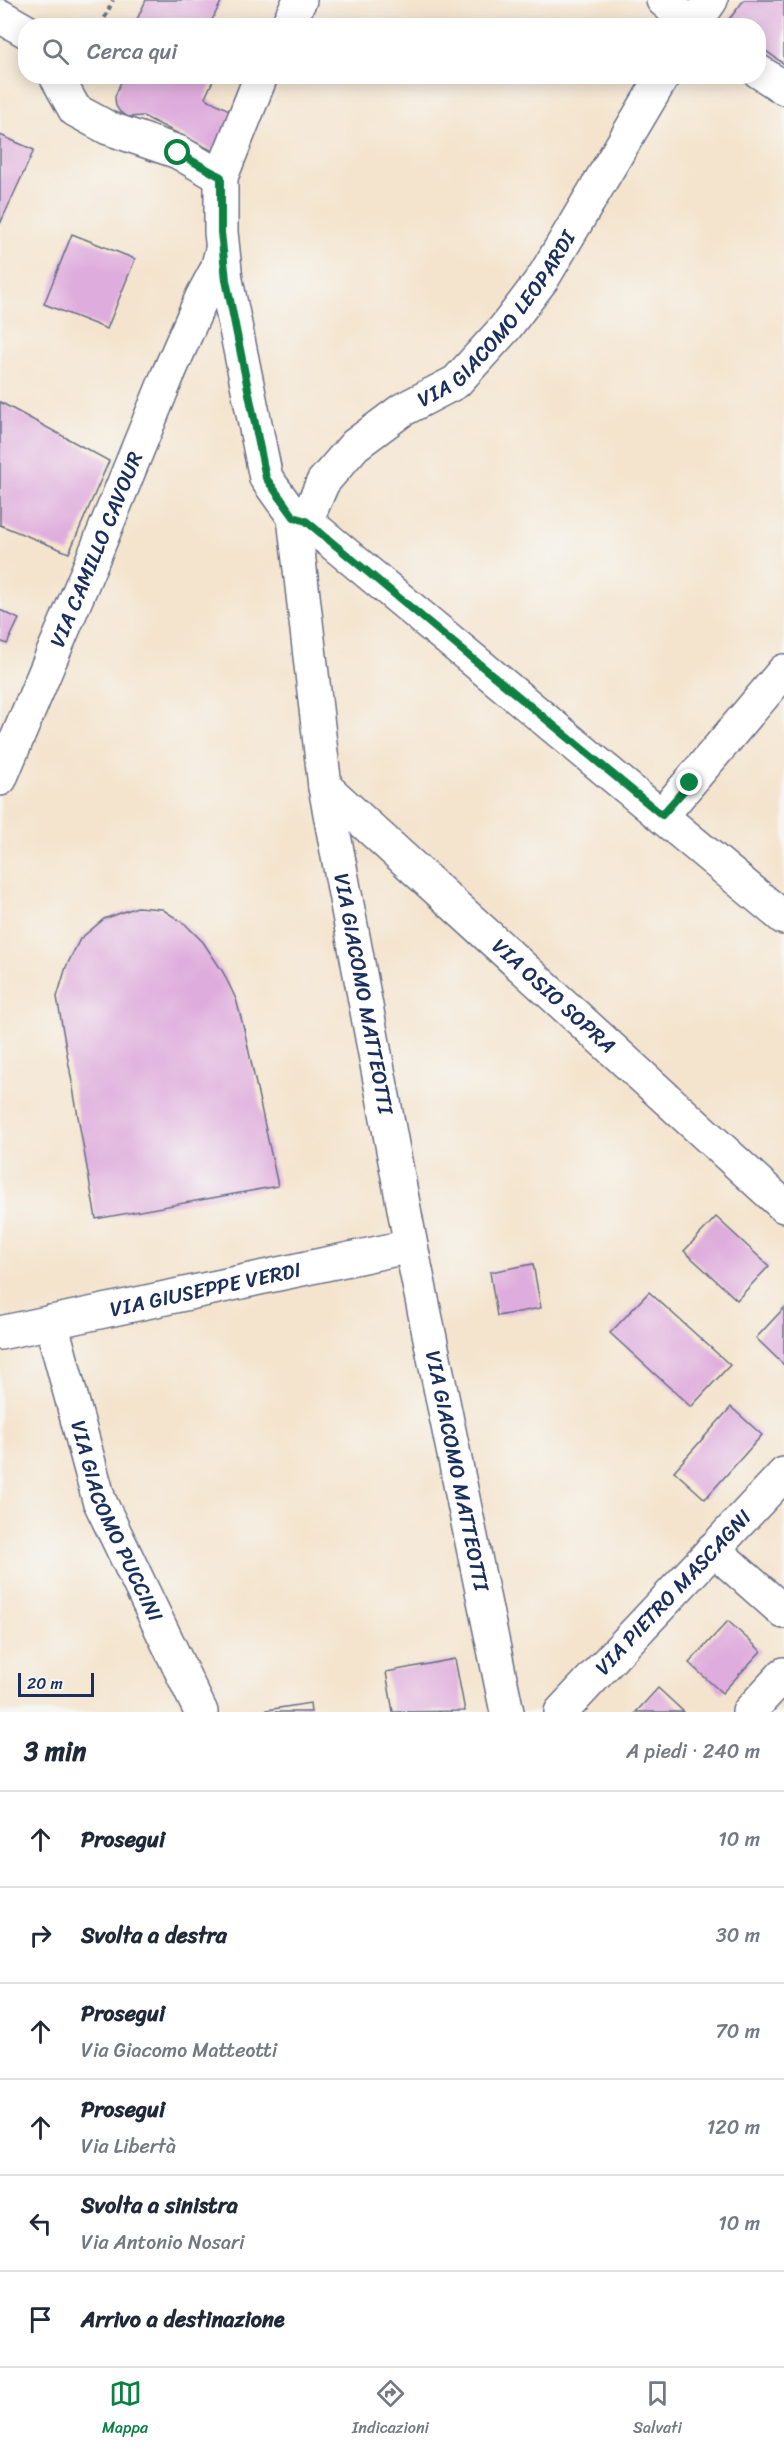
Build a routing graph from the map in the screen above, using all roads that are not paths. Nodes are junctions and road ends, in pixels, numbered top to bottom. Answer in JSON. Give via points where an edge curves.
{"nodes":[{"id":1,"x":300,"y":0,"type":"edge"},
{"id":2,"x":663,"y":0,"type":"edge"},
{"id":3,"x":711,"y":0,"type":"edge"},
{"id":4,"x":0,"y":16,"type":"edge"},
{"id":5,"x":290,"y":18,"type":"edge"},
{"id":6,"x":684,"y":18,"type":"edge"},
{"id":7,"x":699,"y":18,"type":"edge"},
{"id":8,"x":18,"y":26,"type":"edge"},
{"id":9,"x":766,"y":76,"type":"edge"},
{"id":10,"x":60,"y":84,"type":"edge"},
{"id":11,"x":258,"y":84,"type":"edge"},
{"id":12,"x":658,"y":84,"type":"edge"},
{"id":13,"x":784,"y":88,"type":"edge"},
{"id":14,"x":221,"y":177,"type":"junction"},
{"id":15,"x":224,"y":264,"type":"junction"},
{"id":16,"x":192,"y":318,"type":"junction"},
{"id":17,"x":235,"y":326,"type":"junction"},
{"id":18,"x":300,"y":519,"type":"junction"},
{"id":19,"x":784,"y":671,"type":"edge"},
{"id":20,"x":0,"y":779,"type":"edge"},
{"id":21,"x":325,"y":787,"type":"junction"},
{"id":22,"x":662,"y":815,"type":"junction"},
{"id":23,"x":784,"y":918,"type":"edge"},
{"id":24,"x":784,"y":1206,"type":"edge"},
{"id":25,"x":411,"y":1246,"type":"junction"},
{"id":26,"x":51,"y":1322,"type":"junction"},
{"id":27,"x":0,"y":1333,"type":"edge"},
{"id":28,"x":784,"y":1474,"type":"edge"},
{"id":29,"x":713,"y":1549,"type":"junction"},
{"id":30,"x":784,"y":1612,"type":"edge"},
{"id":31,"x":784,"y":1674,"type":"edge"},
{"id":32,"x":201,"y":1712,"type":"edge"},
{"id":33,"x":507,"y":1712,"type":"edge"},
{"id":34,"x":561,"y":1712,"type":"edge"},
{"id":35,"x":749,"y":1712,"type":"edge"}],
"edges":[{"from":1,"to":5,"type":"street"},
{"from":2,"to":6,"type":"street"},
{"from":3,"to":7,"type":"street"},
{"from":4,"to":8,"type":"street"},
{"from":9,"to":13,"type":"street"},
{"from":10,"to":14,"type":"street","via":[[75,110],[108,128],[178,153]]},
{"from":11,"to":14,"type":"street"},
{"from":12,"to":18,"type":"street","name":"VIA GIACOMO LEOPARDI","via":[[543,278],[505,328],[456,382],[402,410],[355,445],[323,482]]},
{"from":14,"to":15,"type":"street"},
{"from":15,"to":16,"type":"street","name":"VIA CAMILLO CAVOUR","via":[[217,269]]},
{"from":15,"to":17,"type":"street","name":"VIA GIACOMO MATTEOTTI"},
{"from":16,"to":17,"type":"street","via":[[222,315]]},
{"from":16,"to":20,"type":"street","name":"VIA CAMILLO CAVOUR"},
{"from":17,"to":18,"type":"street","name":"VIA GIACOMO MATTEOTTI","via":[[266,478]]},
{"from":18,"to":21,"type":"street","name":"VIA GIACOMO MATTEOTTI"},
{"from":18,"to":22,"type":"street"},
{"from":19,"to":22,"type":"street"},
{"from":21,"to":24,"type":"street","name":"VIA OSIO SOPRA"},
{"from":21,"to":25,"type":"street","name":"VIA GIACOMO MATTEOTTI"},
{"from":22,"to":23,"type":"street"},
{"from":25,"to":26,"type":"street","name":"VIA GIUSEPPE VERDI"},
{"from":25,"to":33,"type":"street","name":"VIA GIACOMO MATTEOTTI"},
{"from":26,"to":27,"type":"street","name":"VIA GIUSEPPE VERDI"},
{"from":26,"to":32,"type":"street","name":"VIA GIACOMO PUCCINI","via":[[99,1500]]},
{"from":28,"to":29,"type":"street","name":"VIA PIETRO MASCAGNI"},
{"from":29,"to":30,"type":"street"},
{"from":29,"to":34,"type":"street","name":"VIA PIETRO MASCAGNI"},
{"from":31,"to":35,"type":"street"}]}
